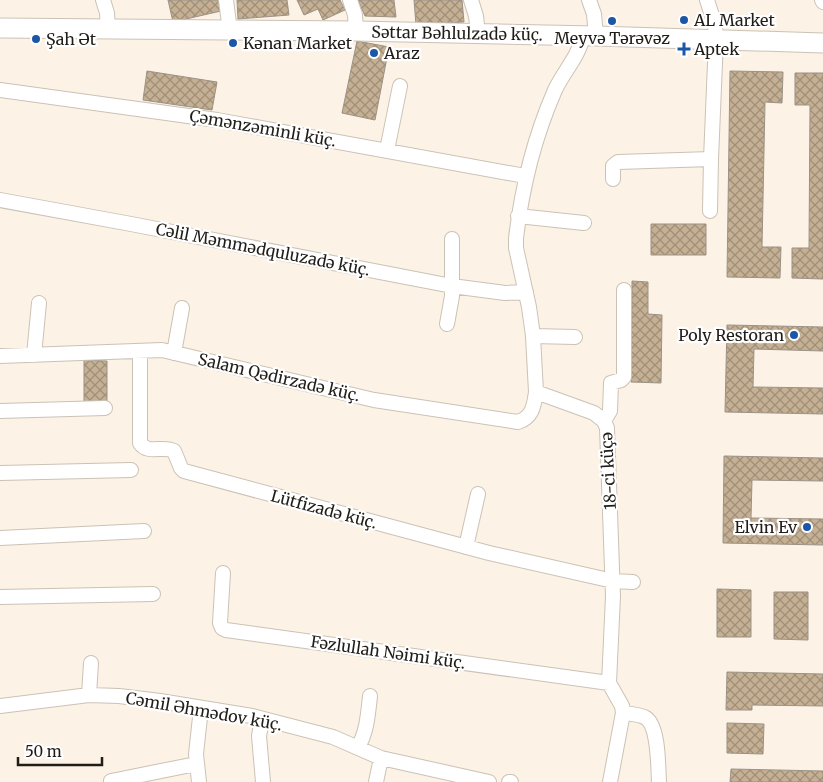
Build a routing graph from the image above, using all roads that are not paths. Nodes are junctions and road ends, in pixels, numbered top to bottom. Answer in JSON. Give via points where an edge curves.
{"nodes":[{"id":1,"x":103,"y":0,"type":"edge"},
{"id":2,"x":226,"y":0,"type":"edge"},
{"id":3,"x":350,"y":0,"type":"edge"},
{"id":4,"x":471,"y":0,"type":"edge"},
{"id":5,"x":589,"y":0,"type":"edge"},
{"id":6,"x":707,"y":0,"type":"edge"},
{"id":7,"x":0,"y":28,"type":"edge"},
{"id":8,"x":108,"y":30,"type":"junction"},
{"id":9,"x":230,"y":31,"type":"junction"},
{"id":10,"x":356,"y":31,"type":"junction"},
{"id":11,"x":478,"y":34,"type":"junction"},
{"id":12,"x":590,"y":36,"type":"junction"},
{"id":13,"x":716,"y":39,"type":"junction"},
{"id":14,"x":823,"y":43,"type":"edge"},
{"id":15,"x":400,"y":86,"type":"dead end"},
{"id":16,"x":0,"y":90,"type":"edge"},
{"id":17,"x":387,"y":150,"type":"junction"},
{"id":18,"x":711,"y":159,"type":"junction"},
{"id":19,"x":525,"y":176,"type":"junction"},
{"id":20,"x":613,"y":179,"type":"dead end"},
{"id":21,"x":0,"y":200,"type":"edge"},
{"id":22,"x":710,"y":211,"type":"dead end"},
{"id":23,"x":518,"y":216,"type":"junction"},
{"id":24,"x":584,"y":223,"type":"dead end"},
{"id":25,"x":452,"y":239,"type":"dead end"},
{"id":26,"x":452,"y":286,"type":"junction"},
{"id":27,"x":624,"y":290,"type":"dead end"},
{"id":28,"x":526,"y":292,"type":"junction"},
{"id":29,"x":39,"y":303,"type":"dead end"},
{"id":30,"x":182,"y":308,"type":"dead end"},
{"id":31,"x":447,"y":324,"type":"dead end"},
{"id":32,"x":533,"y":336,"type":"junction"},
{"id":33,"x":575,"y":337,"type":"dead end"},
{"id":34,"x":140,"y":351,"type":"junction"},
{"id":35,"x":174,"y":353,"type":"junction"},
{"id":36,"x":34,"y":355,"type":"junction"},
{"id":37,"x":0,"y":356,"type":"edge"},
{"id":38,"x":536,"y":392,"type":"junction"},
{"id":39,"x":105,"y":408,"type":"dead end"},
{"id":40,"x":0,"y":411,"type":"edge"},
{"id":41,"x":604,"y":421,"type":"junction"},
{"id":42,"x":131,"y":470,"type":"dead end"},
{"id":43,"x":0,"y":473,"type":"edge"},
{"id":44,"x":478,"y":494,"type":"dead end"},
{"id":45,"x":144,"y":531,"type":"dead end"},
{"id":46,"x":0,"y":538,"type":"edge"},
{"id":47,"x":466,"y":547,"type":"junction"},
{"id":48,"x":223,"y":573,"type":"dead end"},
{"id":49,"x":613,"y":581,"type":"junction"},
{"id":50,"x":633,"y":582,"type":"dead end"},
{"id":51,"x":154,"y":594,"type":"dead end"},
{"id":52,"x":0,"y":597,"type":"edge"},
{"id":53,"x":90,"y":663,"type":"dead end"},
{"id":54,"x":609,"y":683,"type":"junction"},
{"id":55,"x":90,"y":695,"type":"junction"},
{"id":56,"x":370,"y":696,"type":"dead end"},
{"id":57,"x":0,"y":706,"type":"edge"},
{"id":58,"x":201,"y":708,"type":"junction"},
{"id":59,"x":623,"y":713,"type":"junction"},
{"id":60,"x":262,"y":719,"type":"junction"},
{"id":61,"x":358,"y":747,"type":"junction"},
{"id":62,"x":381,"y":758,"type":"junction"},
{"id":63,"x":196,"y":764,"type":"junction"},
{"id":64,"x":111,"y":781,"type":"edge"},
{"id":65,"x":199,"y":782,"type":"edge"},
{"id":66,"x":263,"y":782,"type":"edge"},
{"id":67,"x":376,"y":782,"type":"edge"},
{"id":68,"x":489,"y":782,"type":"edge"},
{"id":69,"x":610,"y":782,"type":"edge"},
{"id":70,"x":659,"y":782,"type":"edge"}],
"edges":[{"from":1,"to":8,"type":"street"},
{"from":2,"to":9,"type":"street"},
{"from":3,"to":10,"type":"street"},
{"from":4,"to":11,"type":"street"},
{"from":5,"to":12,"type":"street","via":[[594,14]]},
{"from":6,"to":13,"type":"street"},
{"from":7,"to":8,"type":"street","name":"Səttar Bəhlulzadə küç."},
{"from":8,"to":9,"type":"street","name":"Səttar Bəhlulzadə küç."},
{"from":9,"to":10,"type":"street","name":"Səttar Bəhlulzadə küç."},
{"from":10,"to":11,"type":"street","name":"Səttar Bəhlulzadə küç."},
{"from":11,"to":12,"type":"street","name":"Səttar Bəhlulzadə küç."},
{"from":12,"to":13,"type":"street","name":"Səttar Bəhlulzadə küç."},
{"from":12,"to":19,"type":"street","via":[[563,73],[554,92]]},
{"from":13,"to":14,"type":"street","name":"Səttar Bəhlulzadə küç."},
{"from":13,"to":18,"type":"street"},
{"from":15,"to":17,"type":"street"},
{"from":16,"to":17,"type":"street","name":"Çəmənzəminli küç.","via":[[217,120]]},
{"from":17,"to":19,"type":"street","name":"Çəmənzəminli küç."},
{"from":18,"to":20,"type":"street","via":[[618,162],[614,166]]},
{"from":18,"to":22,"type":"street"},
{"from":19,"to":23,"type":"street"},
{"from":21,"to":26,"type":"street","name":"Cəlil Məmmədquluzadə küç."},
{"from":23,"to":24,"type":"street"},
{"from":23,"to":28,"type":"street","via":[[516,248]]},
{"from":25,"to":26,"type":"street"},
{"from":26,"to":28,"type":"street","name":"Cəlil Məmmədquluzadə küç.","via":[[505,293]]},
{"from":26,"to":31,"type":"street"},
{"from":27,"to":41,"type":"street","via":[[624,377],[610,385],[610,411]]},
{"from":28,"to":32,"type":"street"},
{"from":29,"to":36,"type":"street"},
{"from":30,"to":35,"type":"street"},
{"from":32,"to":33,"type":"street"},
{"from":32,"to":38,"type":"street"},
{"from":34,"to":35,"type":"street","name":"Salam Qədirzadə küç."},
{"from":34,"to":36,"type":"street","name":"Salam Qədirzadə küç."},
{"from":34,"to":47,"type":"street","name":"Lütfizadə küç.","via":[[140,443],[143,448],[174,450],[181,468],[189,473]]},
{"from":35,"to":38,"type":"street","name":"Salam Qədirzadə küç.","via":[[374,400],[518,422],[530,415]]},
{"from":36,"to":37,"type":"street","name":"Salam Qədirzadə küç."},
{"from":38,"to":41,"type":"street","name":"18-ci küçə","via":[[594,413]]},
{"from":39,"to":40,"type":"street"},
{"from":41,"to":49,"type":"street","name":"18-ci küçə","via":[[607,428]]},
{"from":42,"to":43,"type":"street"},
{"from":44,"to":47,"type":"street"},
{"from":45,"to":46,"type":"street"},
{"from":47,"to":49,"type":"street","name":"Lütfizadə küç."},
{"from":48,"to":54,"type":"street","name":"Fəzlullah Nəimi küç.","via":[[220,623],[226,630]]},
{"from":49,"to":50,"type":"street","name":"Lütfizadə küç."},
{"from":49,"to":54,"type":"street","name":"18-ci küçə"},
{"from":51,"to":52,"type":"street"},
{"from":53,"to":55,"type":"street"},
{"from":54,"to":59,"type":"street"},
{"from":55,"to":57,"type":"street","name":"Cəmil Əhmədov küç."},
{"from":55,"to":58,"type":"street","name":"Cəmil Əhmədov küç."},
{"from":56,"to":61,"type":"street","via":[[365,730]]},
{"from":58,"to":60,"type":"street","name":"Cəmil Əhmədov küç."},
{"from":58,"to":63,"type":"street"},
{"from":59,"to":69,"type":"street"},
{"from":59,"to":70,"type":"street","via":[[648,719],[654,729]]},
{"from":60,"to":61,"type":"street","name":"Cəmil Əhmədov küç.","via":[[333,737]]},
{"from":60,"to":66,"type":"street","via":[[259,736]]},
{"from":61,"to":62,"type":"street","name":"Cəmil Əhmədov küç."},
{"from":62,"to":67,"type":"street"},
{"from":62,"to":68,"type":"street","name":"Cəmil Əhmədov küç."},
{"from":63,"to":64,"type":"street"},
{"from":63,"to":65,"type":"street"}]}
